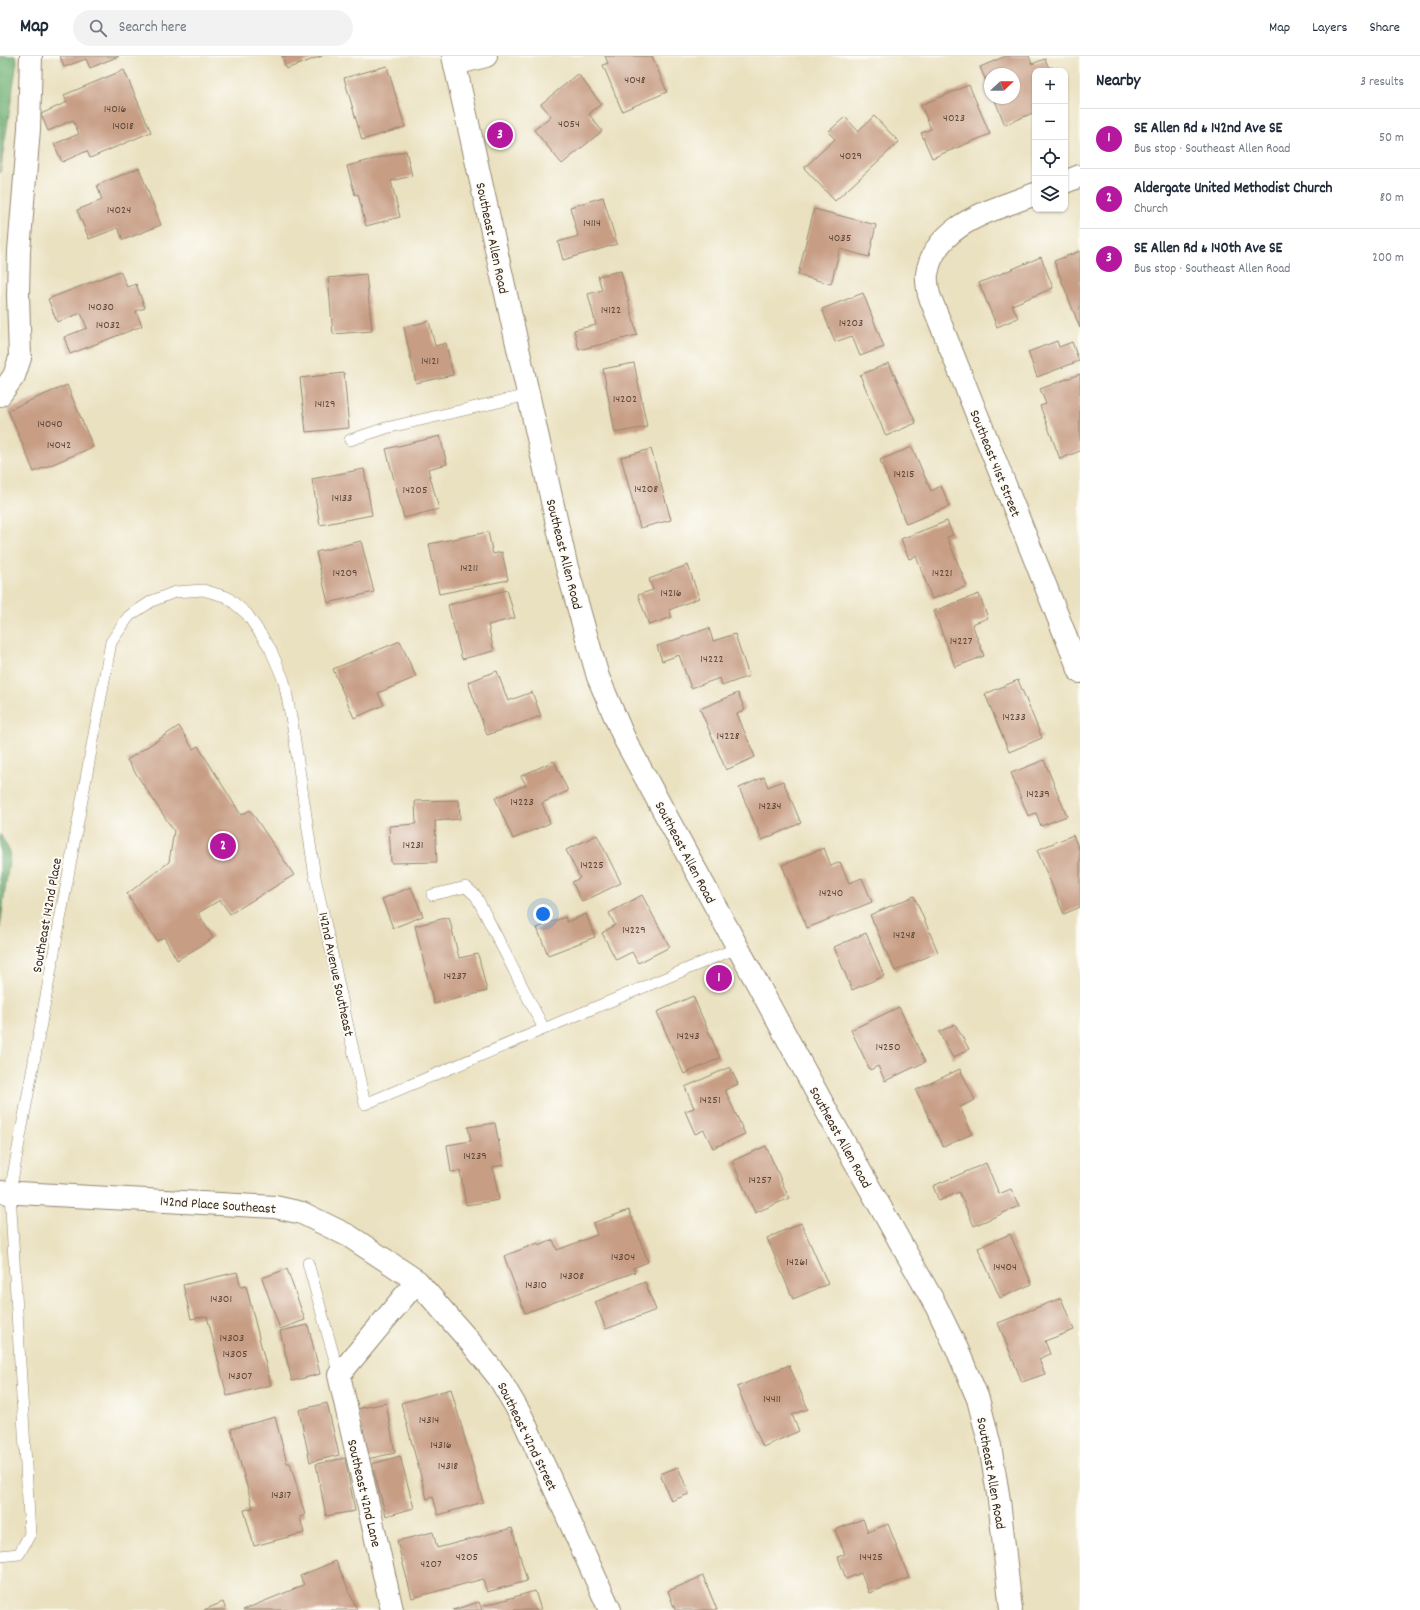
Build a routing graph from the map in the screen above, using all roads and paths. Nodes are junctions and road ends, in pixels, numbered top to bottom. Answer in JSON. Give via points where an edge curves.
{"nodes":[{"id":1,"x":31,"y":56,"type":"edge"},
{"id":2,"x":486,"y":56,"type":"edge"},
{"id":3,"x":454,"y":60,"type":"edge"},
{"id":4,"x":1080,"y":176,"type":"edge"},
{"id":5,"x":1068,"y":181,"type":"edge"},
{"id":6,"x":1032,"y":195,"type":"edge"},
{"id":7,"x":0,"y":395,"type":"edge"},
{"id":8,"x":528,"y":395,"type":"junction"},
{"id":9,"x":350,"y":440,"type":"dead end"},
{"id":10,"x":112,"y":642,"type":"joint"},
{"id":11,"x":1080,"y":672,"type":"edge"},
{"id":12,"x":432,"y":895,"type":"dead end"},
{"id":13,"x":737,"y":948,"type":"junction"},
{"id":14,"x":544,"y":1029,"type":"junction"},
{"id":15,"x":5,"y":1192,"type":"edge"},
{"id":16,"x":308,"y":1263,"type":"dead end"},
{"id":17,"x":417,"y":1281,"type":"junction"},
{"id":18,"x":339,"y":1376,"type":"junction"},
{"id":19,"x":0,"y":1556,"type":"edge"},
{"id":20,"x":392,"y":1610,"type":"edge"},
{"id":21,"x":610,"y":1610,"type":"edge"},
{"id":22,"x":1011,"y":1610,"type":"edge"}],
"edges":[{"from":1,"to":7,"type":"street","via":[[29,129],[19,251],[20,358],[14,376]]},
{"from":2,"to":3,"type":"street"},
{"from":3,"to":8,"type":"street","name":"Southeast Allen Road"},
{"from":4,"to":5,"type":"street"},
{"from":6,"to":11,"type":"street","name":"Southeast 41st Street","via":[[964,222],[946,236],[933,252],[926,275],[929,295]]},
{"from":8,"to":9,"type":"lane","via":[[386,428]]},
{"from":8,"to":13,"type":"street","name":"Southeast Allen Road","via":[[566,564],[598,677],[625,740]]},
{"from":10,"to":14,"type":"lane","name":"142nd Avenue Southeast","via":[[129,616],[152,601],[176,592],[203,590],[227,597],[247,614],[270,648],[285,688],[315,877],[365,1104]]},
{"from":10,"to":15,"type":"lane","name":"Southeast 142nd Place"},
{"from":12,"to":14,"type":"lane","via":[[466,887],[476,896]]},
{"from":13,"to":14,"type":"lane","name":"142nd Avenue Southeast"},
{"from":13,"to":22,"type":"street","name":"Southeast Allen Road","via":[[958,1349],[978,1399],[990,1446],[999,1500]]},
{"from":15,"to":17,"type":"street","name":"142nd Place Southeast","via":[[275,1207],[302,1213],[349,1236]]},
{"from":15,"to":19,"type":"lane","name":"Southeast 142nd Place","via":[[30,1534],[19,1554]]},
{"from":16,"to":18,"type":"lane","name":"Southeast 42nd Lane"},
{"from":17,"to":18,"type":"street"},
{"from":17,"to":21,"type":"street","name":"Southeast 42nd Street","via":[[499,1378],[522,1417]]},
{"from":18,"to":20,"type":"street","name":"Southeast 42nd Lane"}]}
